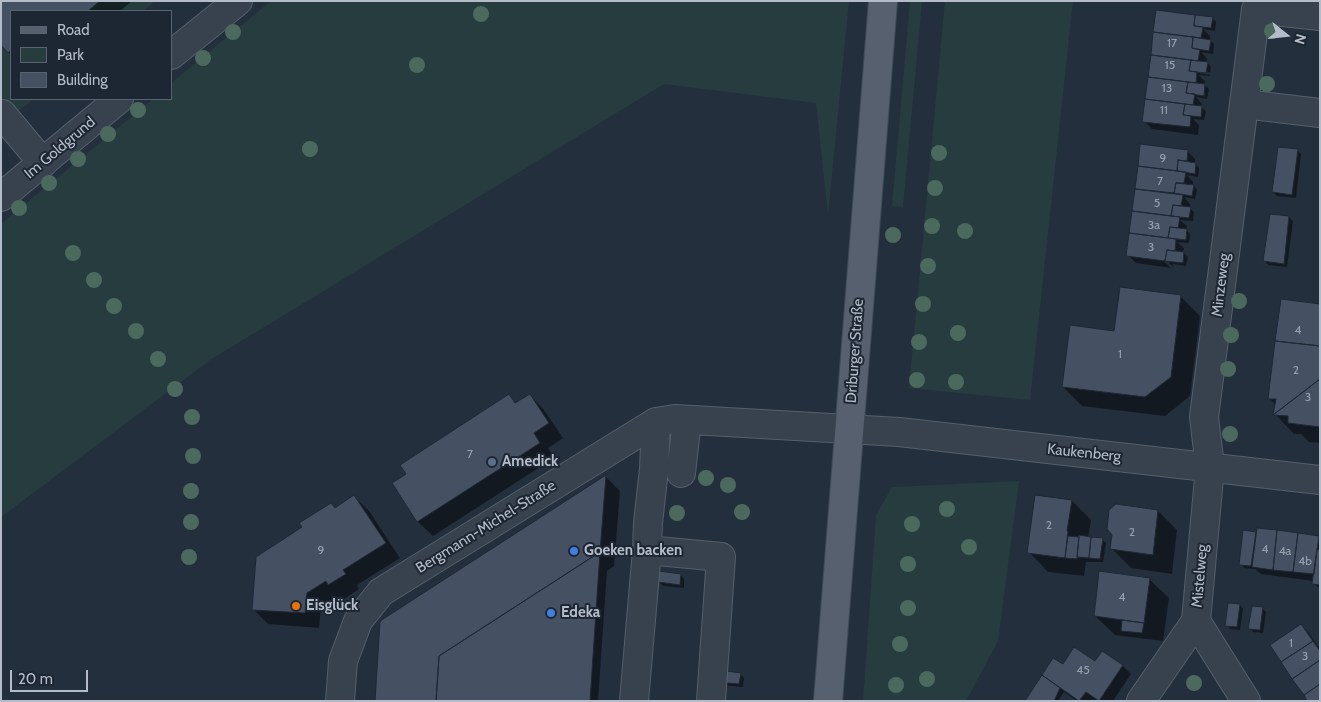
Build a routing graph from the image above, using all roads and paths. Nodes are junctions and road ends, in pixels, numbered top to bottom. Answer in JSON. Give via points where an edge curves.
{"nodes":[{"id":1,"x":238,"y":1,"type":"edge"},
{"id":2,"x":883,"y":1,"type":"edge"},
{"id":3,"x":1320,"y":16,"type":"edge"},
{"id":4,"x":172,"y":54,"type":"edge"},
{"id":5,"x":118,"y":100,"type":"edge"},
{"id":6,"x":1244,"y":104,"type":"junction"},
{"id":7,"x":1320,"y":113,"type":"edge"},
{"id":8,"x":2,"y":114,"type":"edge"},
{"id":9,"x":43,"y":163,"type":"junction"},
{"id":10,"x":1,"y":197,"type":"edge"},
{"id":11,"x":688,"y":420,"type":"junction"},
{"id":12,"x":656,"y":422,"type":"junction"},
{"id":13,"x":849,"y":429,"type":"junction"},
{"id":14,"x":1210,"y":467,"type":"junction"},
{"id":15,"x":681,"y":474,"type":"dead end"},
{"id":16,"x":1320,"y":480,"type":"edge"},
{"id":17,"x":648,"y":550,"type":"junction"},
{"id":18,"x":1196,"y":621,"type":"junction"},
{"id":19,"x":340,"y":701,"type":"edge"},
{"id":20,"x":634,"y":701,"type":"edge"},
{"id":21,"x":711,"y":701,"type":"edge"},
{"id":22,"x":828,"y":701,"type":"edge"},
{"id":23,"x":1141,"y":701,"type":"edge"},
{"id":24,"x":1246,"y":701,"type":"edge"}],
"edges":[{"from":1,"to":4,"type":"street"},
{"from":2,"to":13,"type":"main road","name":"Driburger Straße"},
{"from":3,"to":6,"type":"street","name":"Minzeweg","via":[[1256,9]]},
{"from":5,"to":9,"type":"street","name":"Im Goldgrund"},
{"from":6,"to":7,"type":"street"},
{"from":6,"to":14,"type":"street","name":"Minzeweg","via":[[1204,417]]},
{"from":8,"to":9,"type":"street"},
{"from":9,"to":10,"type":"street","name":"Im Goldgrund"},
{"from":11,"to":12,"type":"street","name":"Bergmann-Michel-Straße"},
{"from":11,"to":13,"type":"street","name":"Bergmann-Michel-Straße"},
{"from":11,"to":15,"type":"street"},
{"from":12,"to":17,"type":"street"},
{"from":12,"to":19,"type":"street","name":"Bergmann-Michel-Straße","via":[[381,592],[358,621],[343,660]]},
{"from":13,"to":14,"type":"street","name":"Kaukenberg"},
{"from":13,"to":22,"type":"main road","name":"Driburger Straße"},
{"from":14,"to":16,"type":"street","name":"Kaukenberg"},
{"from":14,"to":18,"type":"street","name":"Mistelweg"},
{"from":17,"to":20,"type":"street"},
{"from":17,"to":21,"type":"street","via":[[722,557]]},
{"from":18,"to":23,"type":"street"},
{"from":18,"to":24,"type":"street","name":"Mistelweg"}]}
